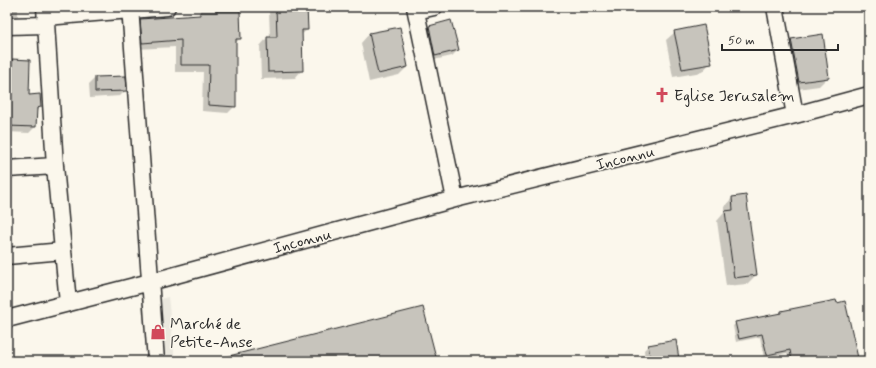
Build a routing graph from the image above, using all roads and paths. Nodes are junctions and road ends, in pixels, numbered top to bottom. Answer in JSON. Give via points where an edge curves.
{"nodes":[{"id":1,"x":167,"y":7,"type":"edge"},
{"id":2,"x":434,"y":7,"type":"edge"},
{"id":3,"x":775,"y":7,"type":"edge"},
{"id":4,"x":130,"y":9,"type":"edge"},
{"id":5,"x":416,"y":9,"type":"edge"},
{"id":6,"x":46,"y":16,"type":"edge"},
{"id":7,"x":7,"y":26,"type":"edge"},
{"id":8,"x":869,"y":95,"type":"edge"},
{"id":9,"x":795,"y":115,"type":"junction"},
{"id":10,"x":55,"y":166,"type":"junction"},
{"id":11,"x":7,"y":169,"type":"edge"},
{"id":12,"x":455,"y":199,"type":"junction"},
{"id":13,"x":63,"y":251,"type":"junction"},
{"id":14,"x":7,"y":256,"type":"edge"},
{"id":15,"x":150,"y":282,"type":"junction"},
{"id":16,"x":68,"y":303,"type":"junction"},
{"id":17,"x":7,"y":319,"type":"edge"},
{"id":18,"x":156,"y":361,"type":"edge"}],
"edges":[{"from":1,"to":4,"type":"street"},
{"from":2,"to":5,"type":"street"},
{"from":3,"to":9,"type":"street"},
{"from":4,"to":6,"type":"street"},
{"from":4,"to":15,"type":"street"},
{"from":5,"to":12,"type":"street"},
{"from":6,"to":7,"type":"street"},
{"from":6,"to":10,"type":"street"},
{"from":8,"to":9,"type":"street","name":"Inconnu"},
{"from":9,"to":12,"type":"street","name":"Inconnu"},
{"from":10,"to":11,"type":"street"},
{"from":10,"to":13,"type":"street"},
{"from":12,"to":15,"type":"street","name":"Inconnu"},
{"from":13,"to":14,"type":"street"},
{"from":13,"to":16,"type":"street"},
{"from":15,"to":16,"type":"street","name":"Inconnu"},
{"from":15,"to":18,"type":"street"},
{"from":16,"to":17,"type":"street","name":"Inconnu"}]}
